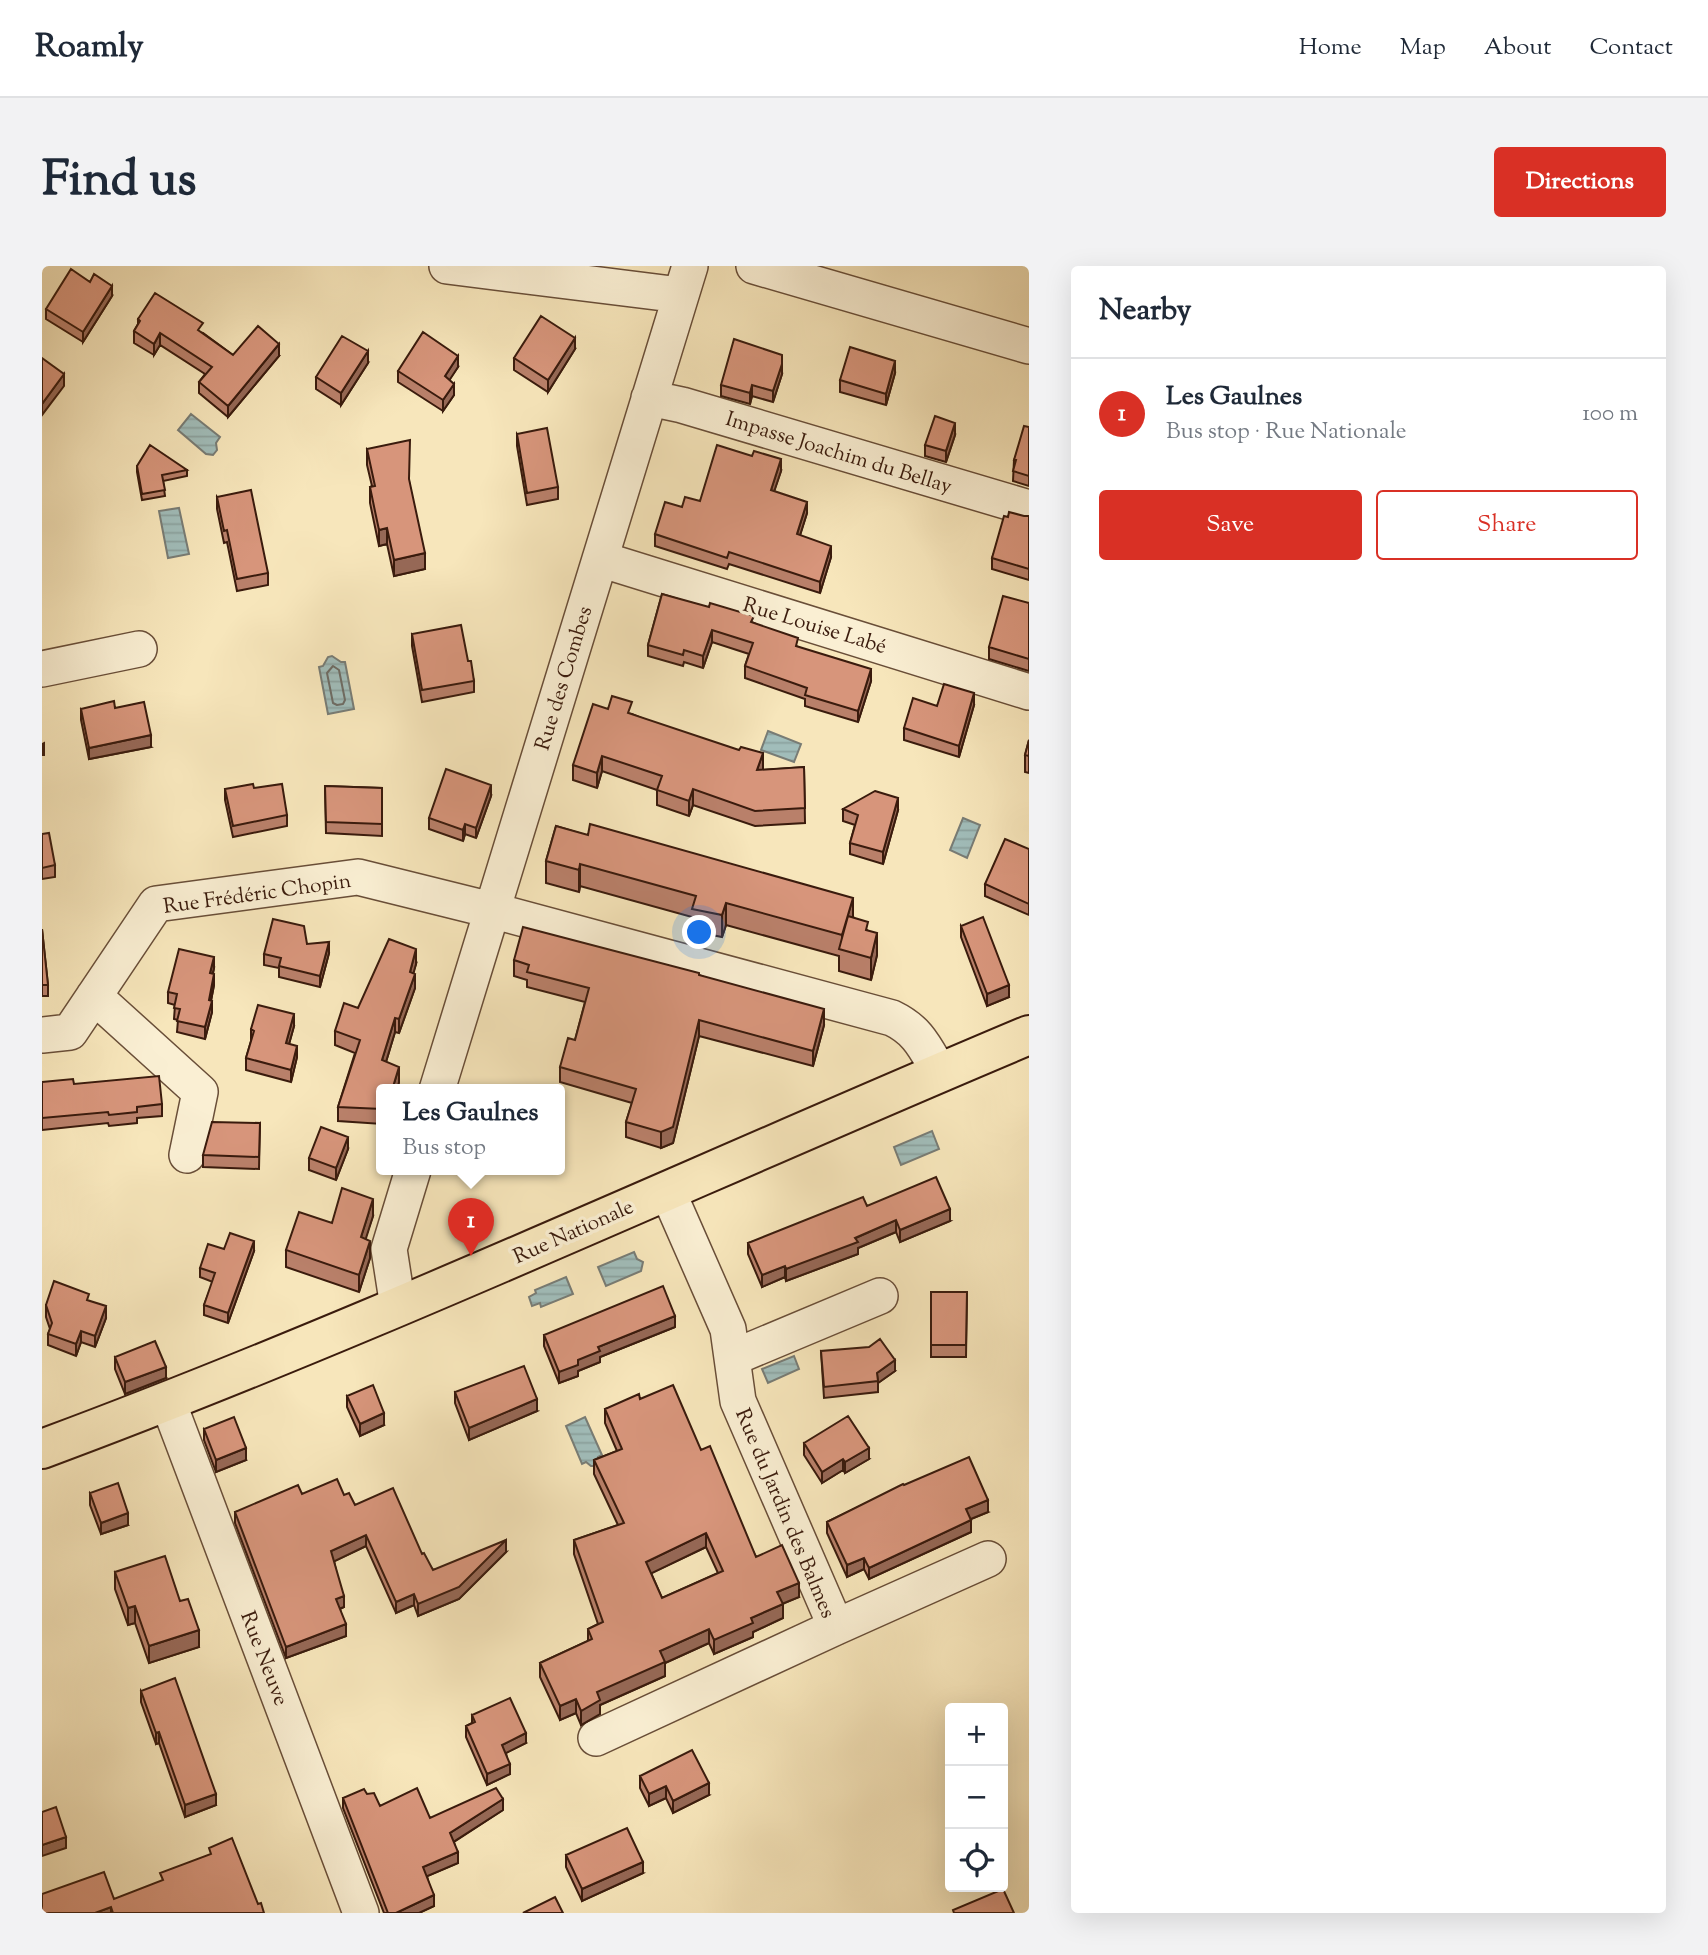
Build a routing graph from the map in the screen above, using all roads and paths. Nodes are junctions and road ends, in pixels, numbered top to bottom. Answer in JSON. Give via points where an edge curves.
{"nodes":[{"id":1,"x":447,"y":266,"type":"edge"},
{"id":2,"x":754,"y":266,"type":"edge"},
{"id":3,"x":685,"y":281,"type":"edge"},
{"id":4,"x":1029,"y":346,"type":"edge"},
{"id":5,"x":649,"y":398,"type":"junction"},
{"id":6,"x":1029,"y":508,"type":"edge"},
{"id":7,"x":600,"y":559,"type":"junction"},
{"id":8,"x":139,"y":649,"type":"dead end"},
{"id":9,"x":42,"y":670,"type":"edge"},
{"id":10,"x":1029,"y":692,"type":"edge"},
{"id":11,"x":491,"y":910,"type":"junction"},
{"id":12,"x":94,"y":996,"type":"junction"},
{"id":13,"x":42,"y":1035,"type":"edge"},
{"id":14,"x":1029,"y":1035,"type":"edge"},
{"id":15,"x":1029,"y":1040,"type":"edge"},
{"id":16,"x":984,"y":1054,"type":"junction"},
{"id":17,"x":940,"y":1073,"type":"junction"},
{"id":18,"x":439,"y":1084,"type":"edge"},
{"id":19,"x":187,"y":1155,"type":"dead end"},
{"id":20,"x":411,"y":1175,"type":"edge"},
{"id":21,"x":667,"y":1190,"type":"junction"},
{"id":22,"x":880,"y":1297,"type":"dead end"},
{"id":23,"x":398,"y":1307,"type":"junction"},
{"id":24,"x":732,"y":1358,"type":"junction"},
{"id":25,"x":169,"y":1402,"type":"junction"},
{"id":26,"x":42,"y":1449,"type":"edge"},
{"id":27,"x":988,"y":1559,"type":"dead end"},
{"id":28,"x":836,"y":1627,"type":"junction"},
{"id":29,"x":597,"y":1738,"type":"dead end"},
{"id":30,"x":361,"y":1913,"type":"edge"}],
"edges":[{"from":1,"to":3,"type":"street"},
{"from":2,"to":4,"type":"street"},
{"from":3,"to":5,"type":"street","name":"Rue des Combes"},
{"from":5,"to":6,"type":"street","name":"Impasse Joachim du Bellay"},
{"from":5,"to":7,"type":"street","name":"Rue des Combes"},
{"from":7,"to":10,"type":"street","name":"Rue Louise Labé"},
{"from":7,"to":11,"type":"street","name":"Rue des Combes"},
{"from":8,"to":9,"type":"street"},
{"from":11,"to":12,"type":"street","name":"Rue Frédéric Chopin","via":[[358,877],[156,904]]},
{"from":11,"to":17,"type":"street","name":"Rue Frédéric Chopin","via":[[892,1018],[917,1034]]},
{"from":11,"to":18,"type":"street","name":"Rue des Combes"},
{"from":12,"to":13,"type":"street","name":"Rue Frédéric Chopin","via":[[70,1032]]},
{"from":12,"to":19,"type":"street","via":[[200,1092]]},
{"from":14,"to":16,"type":"main road","name":"Rue Nationale"},
{"from":15,"to":16,"type":"main road","name":"Rue Nationale"},
{"from":16,"to":17,"type":"main road","name":"Rue Nationale"},
{"from":17,"to":21,"type":"main road","name":"Rue Nationale"},
{"from":20,"to":23,"type":"street","via":[[389,1249]]},
{"from":21,"to":23,"type":"main road","name":"Rue Nationale"},
{"from":21,"to":24,"type":"street","name":"Rue du Jardin des Balmes","via":[[728,1329]]},
{"from":22,"to":24,"type":"street"},
{"from":23,"to":25,"type":"main road","name":"Rue Nationale"},
{"from":24,"to":28,"type":"street","name":"Rue du Jardin des Balmes","via":[[738,1401]]},
{"from":25,"to":26,"type":"main road","name":"Rue Nationale"},
{"from":25,"to":30,"type":"street","name":"Rue Neuve"},
{"from":27,"to":28,"type":"street"},
{"from":28,"to":29,"type":"street"}]}
